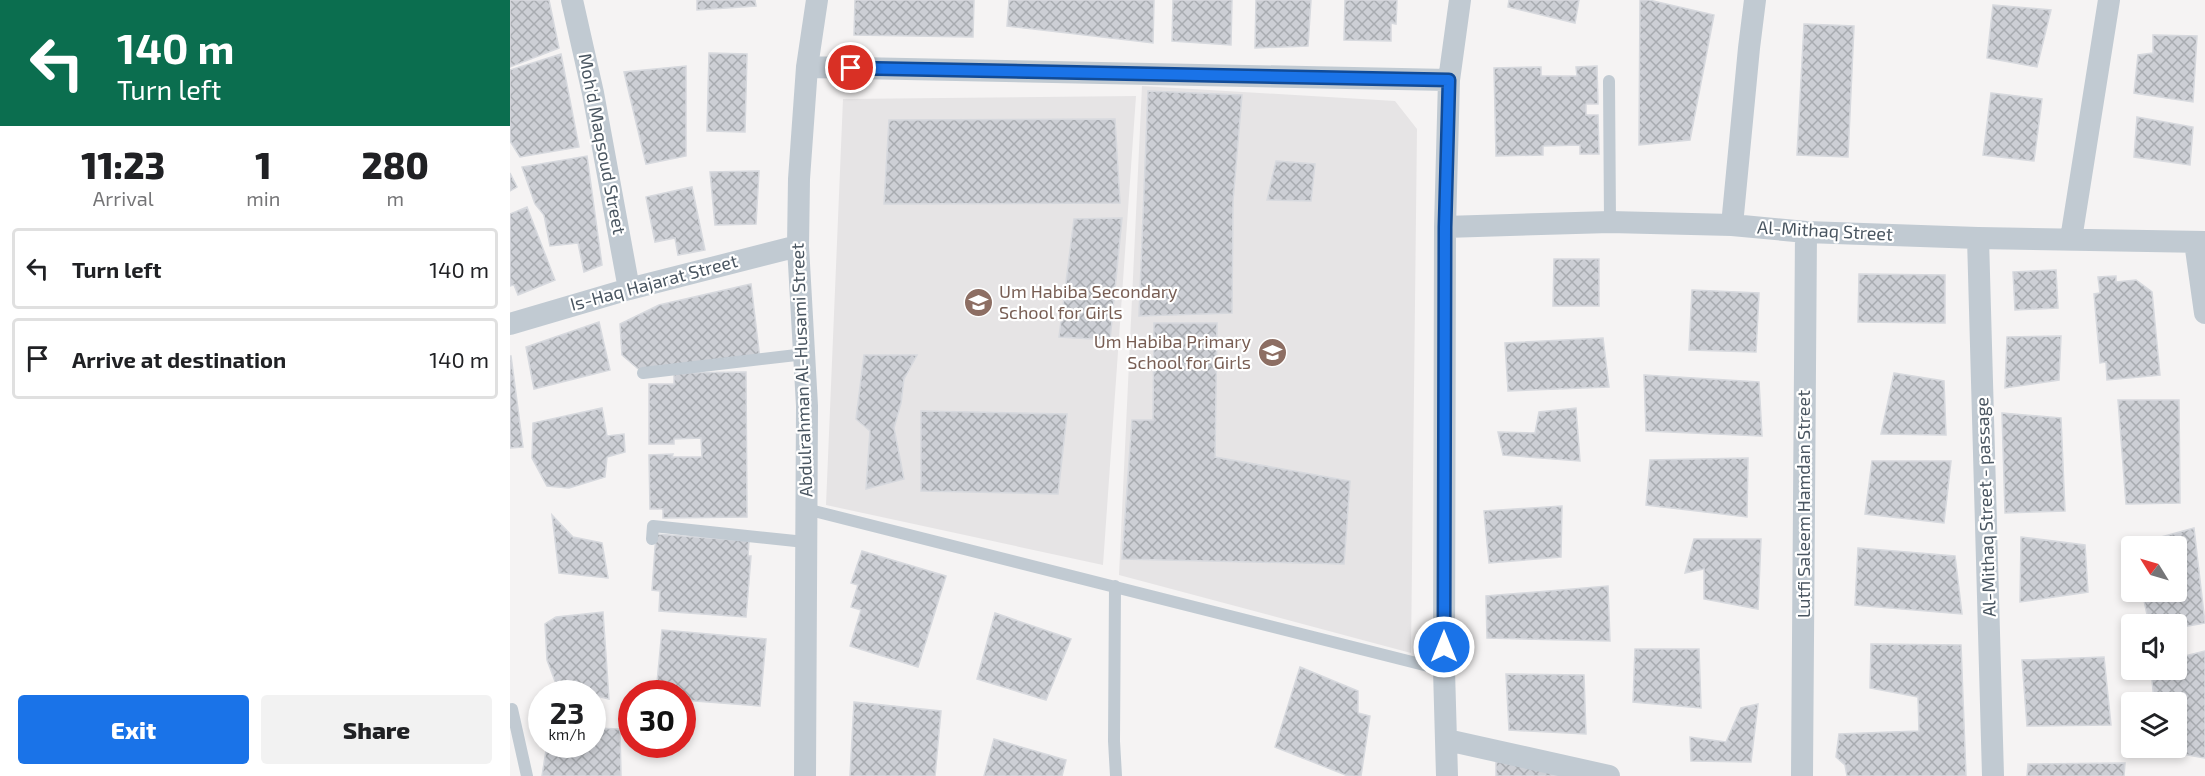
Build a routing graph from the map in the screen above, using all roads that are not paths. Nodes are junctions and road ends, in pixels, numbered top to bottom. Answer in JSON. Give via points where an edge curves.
{"nodes":[{"id":1,"x":572,"y":0,"type":"edge"},
{"id":2,"x":817,"y":0,"type":"edge"},
{"id":3,"x":1460,"y":0,"type":"edge"},
{"id":4,"x":1755,"y":0,"type":"edge"},
{"id":5,"x":2109,"y":0,"type":"edge"},
{"id":6,"x":807,"y":67,"type":"junction"},
{"id":7,"x":1449,"y":80,"type":"junction"},
{"id":8,"x":1609,"y":81,"type":"dead end"},
{"id":9,"x":1610,"y":222,"type":"junction"},
{"id":10,"x":1732,"y":225,"type":"junction"},
{"id":11,"x":1445,"y":227,"type":"junction"},
{"id":12,"x":1806,"y":232,"type":"junction"},
{"id":13,"x":1978,"y":238,"type":"junction"},
{"id":14,"x":2071,"y":239,"type":"junction"},
{"id":15,"x":2200,"y":242,"type":"edge"},
{"id":16,"x":798,"y":246,"type":"junction"},
{"id":17,"x":629,"y":289,"type":"junction"},
{"id":18,"x":2205,"y":313,"type":"edge"},
{"id":19,"x":510,"y":324,"type":"edge"},
{"id":20,"x":805,"y":354,"type":"junction"},
{"id":21,"x":643,"y":373,"type":"dead end"},
{"id":22,"x":806,"y":508,"type":"junction"},
{"id":23,"x":652,"y":540,"type":"dead end"},
{"id":24,"x":805,"y":542,"type":"junction"},
{"id":25,"x":1115,"y":586,"type":"junction"},
{"id":26,"x":1444,"y":670,"type":"junction"},
{"id":27,"x":512,"y":709,"type":"dead end"},
{"id":28,"x":1447,"y":740,"type":"junction"},
{"id":29,"x":527,"y":776,"type":"edge"},
{"id":30,"x":805,"y":776,"type":"edge"},
{"id":31,"x":1116,"y":776,"type":"edge"},
{"id":32,"x":1447,"y":776,"type":"edge"},
{"id":33,"x":1609,"y":776,"type":"edge"},
{"id":34,"x":1802,"y":776,"type":"edge"},
{"id":35,"x":1993,"y":776,"type":"edge"}],
"edges":[{"from":1,"to":17,"type":"street","name":"Moh'd Maqsoud Street"},
{"from":2,"to":6,"type":"street","name":"Abdulrahman Al-Husami Street"},
{"from":3,"to":7,"type":"street"},
{"from":4,"to":10,"type":"street"},
{"from":5,"to":14,"type":"street"},
{"from":6,"to":7,"type":"street"},
{"from":6,"to":16,"type":"street","name":"Abdulrahman Al-Husami Street"},
{"from":7,"to":11,"type":"street"},
{"from":8,"to":9,"type":"lane"},
{"from":9,"to":10,"type":"street","name":"Al-Mithaq Street"},
{"from":9,"to":11,"type":"street","name":"Al-Mithaq Street"},
{"from":10,"to":12,"type":"street","name":"Al-Mithaq Street"},
{"from":11,"to":26,"type":"street"},
{"from":12,"to":13,"type":"street","name":"Al-Mithaq Street"},
{"from":12,"to":34,"type":"street","name":"Lutfi Saleem Hamdan Street"},
{"from":13,"to":14,"type":"street","name":"Al-Mithaq Street"},
{"from":13,"to":35,"type":"street","name":"Al-Mithaq Street - passage"},
{"from":14,"to":15,"type":"street","name":"Al-Mithaq Street"},
{"from":15,"to":18,"type":"street"},
{"from":16,"to":17,"type":"street","name":"Is-Haq Hajarat Street"},
{"from":16,"to":20,"type":"street","name":"Abdulrahman Al-Husami Street"},
{"from":17,"to":19,"type":"street","name":"Is-Haq Hajarat Street"},
{"from":20,"to":21,"type":"lane"},
{"from":20,"to":22,"type":"street","name":"Abdulrahman Al-Husami Street"},
{"from":22,"to":24,"type":"street","name":"Abdulrahman Al-Husami Street"},
{"from":22,"to":25,"type":"lane"},
{"from":23,"to":24,"type":"lane","via":[[653,526]]},
{"from":24,"to":30,"type":"street","name":"Abdulrahman Al-Husami Street"},
{"from":25,"to":26,"type":"lane"},
{"from":25,"to":31,"type":"lane"},
{"from":26,"to":28,"type":"street"},
{"from":27,"to":29,"type":"lane"},
{"from":28,"to":32,"type":"street"},
{"from":28,"to":33,"type":"street"}]}
